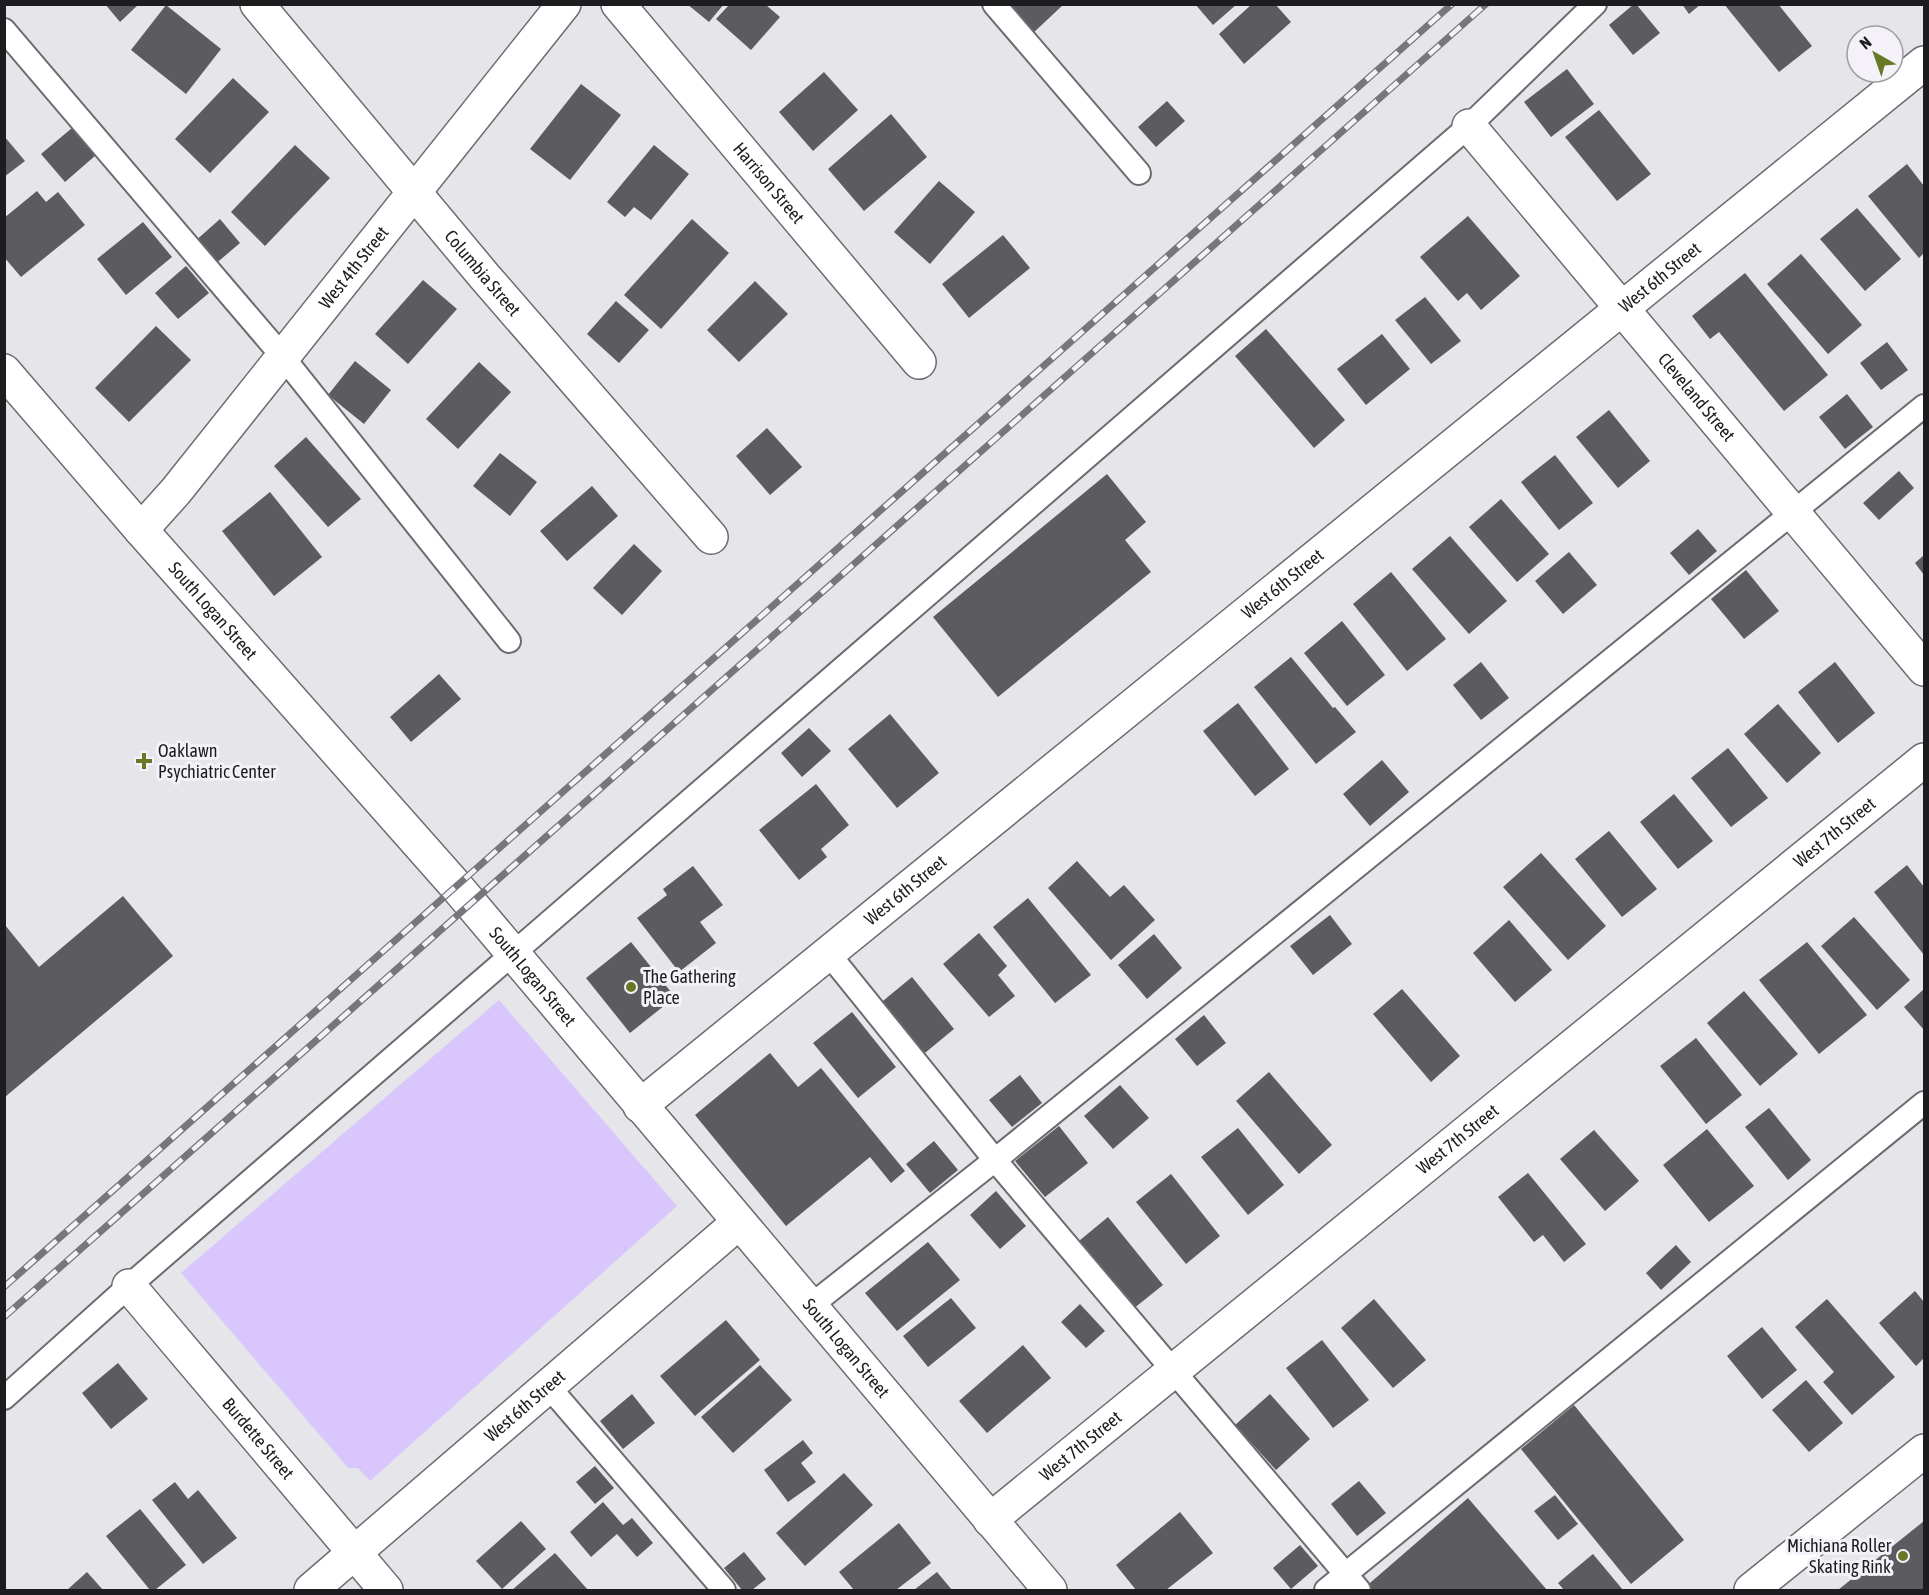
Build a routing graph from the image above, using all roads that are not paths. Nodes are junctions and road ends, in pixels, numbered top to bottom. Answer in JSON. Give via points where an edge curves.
{"nodes":[{"id":1,"x":258,"y":4,"type":"edge"},
{"id":2,"x":564,"y":4,"type":"edge"},
{"id":3,"x":618,"y":4,"type":"edge"},
{"id":4,"x":994,"y":4,"type":"edge"},
{"id":5,"x":1595,"y":4,"type":"edge"},
{"id":6,"x":4,"y":30,"type":"edge"},
{"id":7,"x":1924,"y":63,"type":"edge"},
{"id":8,"x":1469,"y":126,"type":"junction"},
{"id":9,"x":1139,"y":173,"type":"dead end"},
{"id":10,"x":414,"y":192,"type":"junction"},
{"id":11,"x":1622,"y":309,"type":"junction"},
{"id":12,"x":283,"y":357,"type":"junction"},
{"id":13,"x":919,"y":362,"type":"dead end"},
{"id":14,"x":4,"y":371,"type":"edge"},
{"id":15,"x":1924,"y":406,"type":"edge"},
{"id":16,"x":1794,"y":513,"type":"junction"},
{"id":17,"x":141,"y":530,"type":"junction"},
{"id":18,"x":711,"y":537,"type":"dead end"},
{"id":19,"x":509,"y":641,"type":"dead end"},
{"id":20,"x":1924,"y":669,"type":"edge"},
{"id":21,"x":1924,"y":760,"type":"edge"},
{"id":22,"x":828,"y":953,"type":"junction"},
{"id":23,"x":512,"y":954,"type":"junction"},
{"id":24,"x":1924,"y":1102,"type":"edge"},
{"id":25,"x":640,"y":1106,"type":"junction"},
{"id":26,"x":995,"y":1160,"type":"junction"},
{"id":27,"x":738,"y":1223,"type":"junction"},
{"id":28,"x":129,"y":1286,"type":"junction"},
{"id":29,"x":809,"y":1307,"type":"junction"},
{"id":30,"x":1172,"y":1370,"type":"junction"},
{"id":31,"x":549,"y":1387,"type":"junction"},
{"id":32,"x":4,"y":1398,"type":"edge"},
{"id":33,"x":1924,"y":1451,"type":"edge"},
{"id":34,"x":990,"y":1520,"type":"junction"},
{"id":35,"x":355,"y":1554,"type":"junction"},
{"id":36,"x":1352,"y":1582,"type":"edge"},
{"id":37,"x":311,"y":1590,"type":"edge"},
{"id":38,"x":386,"y":1590,"type":"edge"},
{"id":39,"x":724,"y":1590,"type":"edge"},
{"id":40,"x":1050,"y":1590,"type":"edge"},
{"id":41,"x":1326,"y":1590,"type":"edge"},
{"id":42,"x":1751,"y":1590,"type":"edge"}],
"edges":[{"from":1,"to":10,"type":"street","name":"Columbia Street"},
{"from":2,"to":10,"type":"street","name":"West 4th Street"},
{"from":3,"to":13,"type":"street","name":"Harrison Street"},
{"from":4,"to":9,"type":"lane"},
{"from":5,"to":8,"type":"lane"},
{"from":6,"to":12,"type":"lane"},
{"from":7,"to":11,"type":"street","name":"West 6th Street"},
{"from":8,"to":11,"type":"street","name":"Cleveland Street"},
{"from":8,"to":23,"type":"lane"},
{"from":10,"to":12,"type":"street","name":"West 4th Street"},
{"from":10,"to":18,"type":"street","name":"Columbia Street"},
{"from":11,"to":16,"type":"street","name":"Cleveland Street"},
{"from":11,"to":22,"type":"street","name":"West 6th Street"},
{"from":12,"to":17,"type":"street","name":"West 4th Street"},
{"from":12,"to":19,"type":"lane"},
{"from":14,"to":17,"type":"street","name":"South Logan Street"},
{"from":15,"to":16,"type":"lane"},
{"from":16,"to":20,"type":"street","name":"Cleveland Street"},
{"from":16,"to":26,"type":"lane"},
{"from":17,"to":23,"type":"street","name":"South Logan Street"},
{"from":21,"to":30,"type":"street","name":"West 7th Street"},
{"from":22,"to":25,"type":"street","name":"West 6th Street"},
{"from":22,"to":26,"type":"lane"},
{"from":23,"to":25,"type":"street","name":"South Logan Street"},
{"from":23,"to":28,"type":"lane"},
{"from":24,"to":36,"type":"lane"},
{"from":25,"to":27,"type":"street","name":"South Logan Street"},
{"from":26,"to":29,"type":"lane"},
{"from":26,"to":30,"type":"lane"},
{"from":27,"to":29,"type":"street","name":"South Logan Street"},
{"from":27,"to":31,"type":"street","name":"West 6th Street"},
{"from":28,"to":32,"type":"lane"},
{"from":28,"to":35,"type":"street","name":"Burdette Street"},
{"from":29,"to":34,"type":"street","name":"South Logan Street"},
{"from":30,"to":34,"type":"street","name":"West 7th Street"},
{"from":30,"to":36,"type":"lane"},
{"from":31,"to":35,"type":"street","name":"West 6th Street"},
{"from":31,"to":39,"type":"lane"},
{"from":33,"to":42,"type":"street"},
{"from":34,"to":40,"type":"street","name":"South Logan Street"},
{"from":35,"to":37,"type":"street","name":"West 6th Street"},
{"from":35,"to":38,"type":"street","name":"Burdette Street"},
{"from":36,"to":41,"type":"lane"}]}
